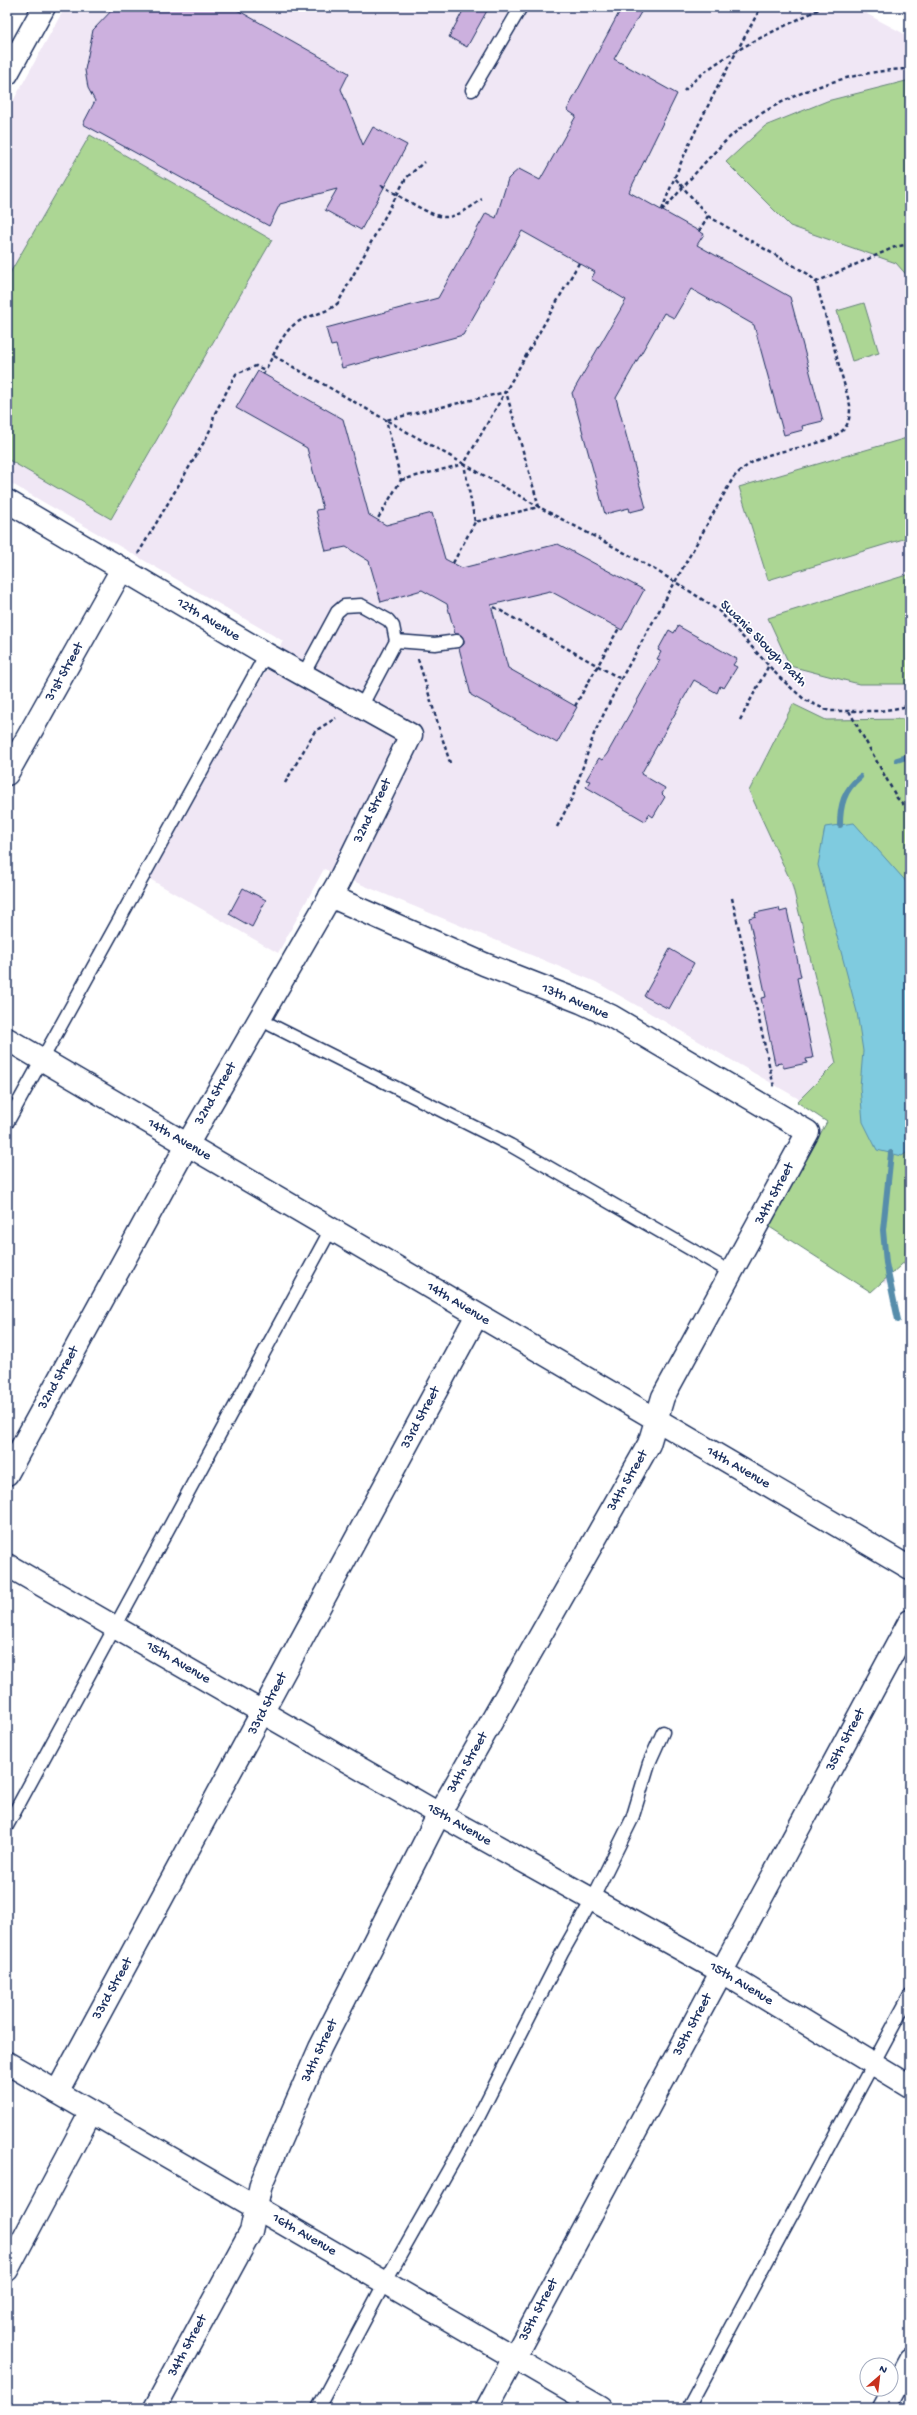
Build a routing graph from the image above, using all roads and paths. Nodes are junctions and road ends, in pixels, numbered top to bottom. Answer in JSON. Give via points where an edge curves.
{"nodes":[{"id":1,"x":44,"y":7,"type":"edge"},
{"id":2,"x":521,"y":7,"type":"edge"},
{"id":3,"x":761,"y":7,"type":"edge"},
{"id":4,"x":823,"y":7,"type":"edge"},
{"id":5,"x":12,"y":52,"type":"edge"},
{"id":6,"x":736,"y":52,"type":"junction"},
{"id":7,"x":910,"y":70,"type":"edge"},
{"id":8,"x":7,"y":74,"type":"edge"},
{"id":9,"x":472,"y":90,"type":"dead end"},
{"id":10,"x":684,"y":91,"type":"dead end"},
{"id":11,"x":424,"y":162,"type":"dead end"},
{"id":12,"x":674,"y":177,"type":"junction"},
{"id":13,"x":381,"y":185,"type":"dead end"},
{"id":14,"x":684,"y":187,"type":"junction"},
{"id":15,"x":397,"y":194,"type":"junction"},
{"id":16,"x":482,"y":199,"type":"dead end"},
{"id":17,"x":708,"y":216,"type":"junction"},
{"id":18,"x":699,"y":231,"type":"dead end"},
{"id":19,"x":910,"y":244,"type":"edge"},
{"id":20,"x":579,"y":263,"type":"dead end"},
{"id":21,"x":816,"y":282,"type":"junction"},
{"id":22,"x":274,"y":356,"type":"junction"},
{"id":23,"x":265,"y":370,"type":"junction"},
{"id":24,"x":263,"y":374,"type":"dead end"},
{"id":25,"x":506,"y":392,"type":"junction"},
{"id":26,"x":386,"y":420,"type":"junction"},
{"id":27,"x":464,"y":464,"type":"junction"},
{"id":28,"x":401,"y":480,"type":"junction"},
{"id":29,"x":7,"y":501,"type":"edge"},
{"id":30,"x":539,"y":507,"type":"junction"},
{"id":31,"x":377,"y":520,"type":"dead end"},
{"id":32,"x":475,"y":522,"type":"junction"},
{"id":33,"x":453,"y":563,"type":"dead end"},
{"id":34,"x":125,"y":571,"type":"junction"},
{"id":35,"x":676,"y":583,"type":"junction"},
{"id":36,"x":494,"y":607,"type":"dead end"},
{"id":37,"x":619,"y":628,"type":"dead end"},
{"id":38,"x":396,"y":640,"type":"junction"},
{"id":39,"x":457,"y":641,"type":"dead end"},
{"id":40,"x":413,"y":643,"type":"junction"},
{"id":41,"x":266,"y":654,"type":"junction"},
{"id":42,"x":769,"y":665,"type":"junction"},
{"id":43,"x":599,"y":668,"type":"junction"},
{"id":44,"x":303,"y":675,"type":"junction"},
{"id":45,"x":621,"y":679,"type":"junction"},
{"id":46,"x":359,"y":706,"type":"junction"},
{"id":47,"x":575,"y":706,"type":"dead end"},
{"id":48,"x":910,"y":706,"type":"edge"},
{"id":49,"x":849,"y":711,"type":"junction"},
{"id":50,"x":740,"y":720,"type":"dead end"},
{"id":51,"x":411,"y":735,"type":"joint"},
{"id":52,"x":450,"y":763,"type":"dead end"},
{"id":53,"x":7,"y":774,"type":"edge"},
{"id":54,"x":285,"y":783,"type":"dead end"},
{"id":55,"x":910,"y":811,"type":"edge"},
{"id":56,"x":556,"y":828,"type":"dead end"},
{"id":57,"x":330,"y":896,"type":"junction"},
{"id":58,"x":732,"y":898,"type":"dead end"},
{"id":59,"x":271,"y":1025,"type":"dead end"},
{"id":60,"x":7,"y":1039,"type":"edge"},
{"id":61,"x":42,"y":1059,"type":"junction"},
{"id":62,"x":765,"y":1107,"type":"junction"},
{"id":63,"x":7,"y":1123,"type":"edge"},
{"id":64,"x":808,"y":1132,"type":"joint"},
{"id":65,"x":187,"y":1145,"type":"junction"},
{"id":66,"x":331,"y":1229,"type":"junction"},
{"id":67,"x":732,"y":1273,"type":"junction"},
{"id":68,"x":477,"y":1315,"type":"junction"},
{"id":69,"x":655,"y":1420,"type":"junction"},
{"id":70,"x":7,"y":1474,"type":"edge"},
{"id":71,"x":7,"y":1565,"type":"edge"},
{"id":72,"x":910,"y":1568,"type":"edge"},
{"id":73,"x":910,"y":1621,"type":"edge"},
{"id":74,"x":115,"y":1627,"type":"junction"},
{"id":75,"x":264,"y":1712,"type":"junction"},
{"id":76,"x":663,"y":1732,"type":"dead end"},
{"id":77,"x":439,"y":1814,"type":"junction"},
{"id":78,"x":7,"y":1826,"type":"edge"},
{"id":79,"x":592,"y":1900,"type":"junction"},
{"id":80,"x":722,"y":1972,"type":"junction"},
{"id":81,"x":910,"y":1995,"type":"edge"},
{"id":82,"x":7,"y":2063,"type":"edge"},
{"id":83,"x":874,"y":2064,"type":"junction"},
{"id":84,"x":910,"y":2086,"type":"edge"},
{"id":85,"x":57,"y":2092,"type":"junction"},
{"id":86,"x":91,"y":2112,"type":"junction"},
{"id":87,"x":255,"y":2207,"type":"junction"},
{"id":88,"x":7,"y":2270,"type":"edge"},
{"id":89,"x":384,"y":2282,"type":"junction"},
{"id":90,"x":514,"y":2357,"type":"junction"},
{"id":91,"x":910,"y":2360,"type":"edge"},
{"id":92,"x":155,"y":2408,"type":"edge"},
{"id":93,"x":318,"y":2408,"type":"edge"},
{"id":94,"x":487,"y":2408,"type":"edge"},
{"id":95,"x":601,"y":2408,"type":"edge"},
{"id":96,"x":688,"y":2408,"type":"edge"},
{"id":97,"x":884,"y":2408,"type":"edge"}],
"edges":[{"from":1,"to":5,"type":"street"},
{"from":2,"to":9,"type":"lane"},
{"from":3,"to":6,"type":"path"},
{"from":4,"to":6,"type":"path"},
{"from":5,"to":8,"type":"street"},
{"from":6,"to":10,"type":"path","via":[[695,79]]},
{"from":6,"to":12,"type":"path","via":[[707,105]]},
{"from":7,"to":14,"type":"path","via":[[879,70],[826,85],[761,114],[730,137]]},
{"from":11,"to":15,"type":"path","via":[[406,178]]},
{"from":12,"to":14,"type":"path"},
{"from":12,"to":14,"type":"path","via":[[662,211]]},
{"from":13,"to":15,"type":"path"},
{"from":14,"to":17,"type":"path"},
{"from":15,"to":16,"type":"path","via":[[432,214],[445,218],[469,209]]},
{"from":15,"to":22,"type":"path","via":[[338,303],[331,309],[297,322]]},
{"from":17,"to":18,"type":"path"},
{"from":17,"to":21,"type":"path","via":[[808,274]]},
{"from":19,"to":21,"type":"path","via":[[895,246]]},
{"from":20,"to":25,"type":"path"},
{"from":21,"to":35,"type":"path","via":[[850,405],[850,418],[845,428],[830,438],[770,454],[732,478]]},
{"from":22,"to":23,"type":"path"},
{"from":22,"to":26,"type":"path","name":"Swanie Slough Path"},
{"from":23,"to":24,"type":"path"},
{"from":23,"to":34,"type":"path","via":[[256,366],[236,374],[214,415],[204,442]]},
{"from":25,"to":26,"type":"path"},
{"from":25,"to":27,"type":"path"},
{"from":25,"to":30,"type":"path"},
{"from":26,"to":27,"type":"path","name":"Swanie Slough Path"},
{"from":26,"to":28,"type":"path"},
{"from":27,"to":28,"type":"path"},
{"from":27,"to":30,"type":"path","name":"Swanie Slough Path"},
{"from":27,"to":32,"type":"path"},
{"from":28,"to":31,"type":"path"},
{"from":29,"to":34,"type":"street","name":"12th Avenue"},
{"from":30,"to":32,"type":"path"},
{"from":30,"to":35,"type":"path","name":"Swanie Slough Path"},
{"from":32,"to":33,"type":"path"},
{"from":34,"to":41,"type":"street","name":"12th Avenue"},
{"from":34,"to":53,"type":"street","name":"31st Street"},
{"from":35,"to":42,"type":"path","name":"Swanie Slough Path","via":[[720,612]]},
{"from":35,"to":45,"type":"path"},
{"from":36,"to":43,"type":"path"},
{"from":37,"to":43,"type":"path"},
{"from":38,"to":40,"type":"lane"},
{"from":38,"to":44,"type":"lane","via":[[393,626],[388,620],[361,605],[344,606],[337,612]]},
{"from":38,"to":46,"type":"lane"},
{"from":39,"to":40,"type":"lane"},
{"from":40,"to":52,"type":"path"},
{"from":41,"to":44,"type":"street","name":"12th Avenue"},
{"from":41,"to":61,"type":"lane"},
{"from":42,"to":49,"type":"path","name":"Swanie Slough Path","via":[[805,700],[829,711]]},
{"from":42,"to":50,"type":"path"},
{"from":43,"to":45,"type":"path"},
{"from":43,"to":47,"type":"path"},
{"from":44,"to":46,"type":"street","name":"12th Avenue"},
{"from":45,"to":56,"type":"path","via":[[594,734],[573,796]]},
{"from":46,"to":51,"type":"street","name":"12th Avenue"},
{"from":46,"to":54,"type":"path","via":[[315,731]]},
{"from":48,"to":49,"type":"path","name":"Swanie Slough Path","via":[[880,711]]},
{"from":49,"to":55,"type":"path","via":[[897,798]]},
{"from":51,"to":57,"type":"street","name":"32nd Street"},
{"from":57,"to":62,"type":"street","name":"13th Avenue","via":[[484,964],[611,1016]]},
{"from":57,"to":65,"type":"street","name":"32nd Street"},
{"from":58,"to":62,"type":"path","via":[[774,1086]]},
{"from":59,"to":67,"type":"lane","via":[[510,1145]]},
{"from":60,"to":61,"type":"street","name":"14th Avenue"},
{"from":61,"to":63,"type":"lane"},
{"from":61,"to":65,"type":"street","name":"14th Avenue"},
{"from":62,"to":64,"type":"street","name":"13th Avenue"},
{"from":64,"to":67,"type":"street","name":"34th Street"},
{"from":65,"to":66,"type":"street","name":"14th Avenue"},
{"from":65,"to":70,"type":"street","name":"32nd Street"},
{"from":66,"to":68,"type":"street","name":"14th Avenue"},
{"from":66,"to":74,"type":"lane"},
{"from":67,"to":69,"type":"street","name":"34th Street","via":[[663,1397]]},
{"from":68,"to":69,"type":"street","name":"14th Avenue"},
{"from":68,"to":75,"type":"street","name":"33rd Street"},
{"from":69,"to":72,"type":"street","name":"14th Avenue"},
{"from":69,"to":77,"type":"street","name":"34th Street","via":[[649,1444]]},
{"from":71,"to":74,"type":"street","name":"15th Avenue"},
{"from":73,"to":80,"type":"street","name":"35th Street"},
{"from":74,"to":75,"type":"street","name":"15th Avenue"},
{"from":74,"to":78,"type":"lane"},
{"from":75,"to":77,"type":"street","name":"15th Avenue"},
{"from":75,"to":85,"type":"street","name":"33rd Street"},
{"from":76,"to":79,"type":"lane","via":[[649,1763],[632,1819]]},
{"from":77,"to":79,"type":"street","name":"15th Avenue"},
{"from":77,"to":87,"type":"street","name":"34th Street","via":[[320,2048],[261,2184]]},
{"from":79,"to":80,"type":"street","name":"15th Avenue"},
{"from":79,"to":89,"type":"lane","via":[[562,1953],[479,2116]]},
{"from":80,"to":83,"type":"street","name":"15th Avenue"},
{"from":80,"to":90,"type":"street","name":"35th Street"},
{"from":81,"to":83,"type":"lane"},
{"from":82,"to":85,"type":"street","name":"16th Avenue"},
{"from":83,"to":84,"type":"street","name":"15th Avenue"},
{"from":83,"to":96,"type":"lane"},
{"from":85,"to":86,"type":"street","name":"16th Avenue"},
{"from":86,"to":87,"type":"street","name":"16th Avenue"},
{"from":86,"to":88,"type":"street"},
{"from":87,"to":89,"type":"street","name":"16th Avenue"},
{"from":87,"to":92,"type":"street","name":"34th Street","via":[[251,2231]]},
{"from":89,"to":90,"type":"street","name":"16th Avenue"},
{"from":89,"to":93,"type":"lane"},
{"from":90,"to":94,"type":"street","name":"35th Street"},
{"from":90,"to":95,"type":"street","name":"16th Avenue"},
{"from":91,"to":97,"type":"street"}]}
